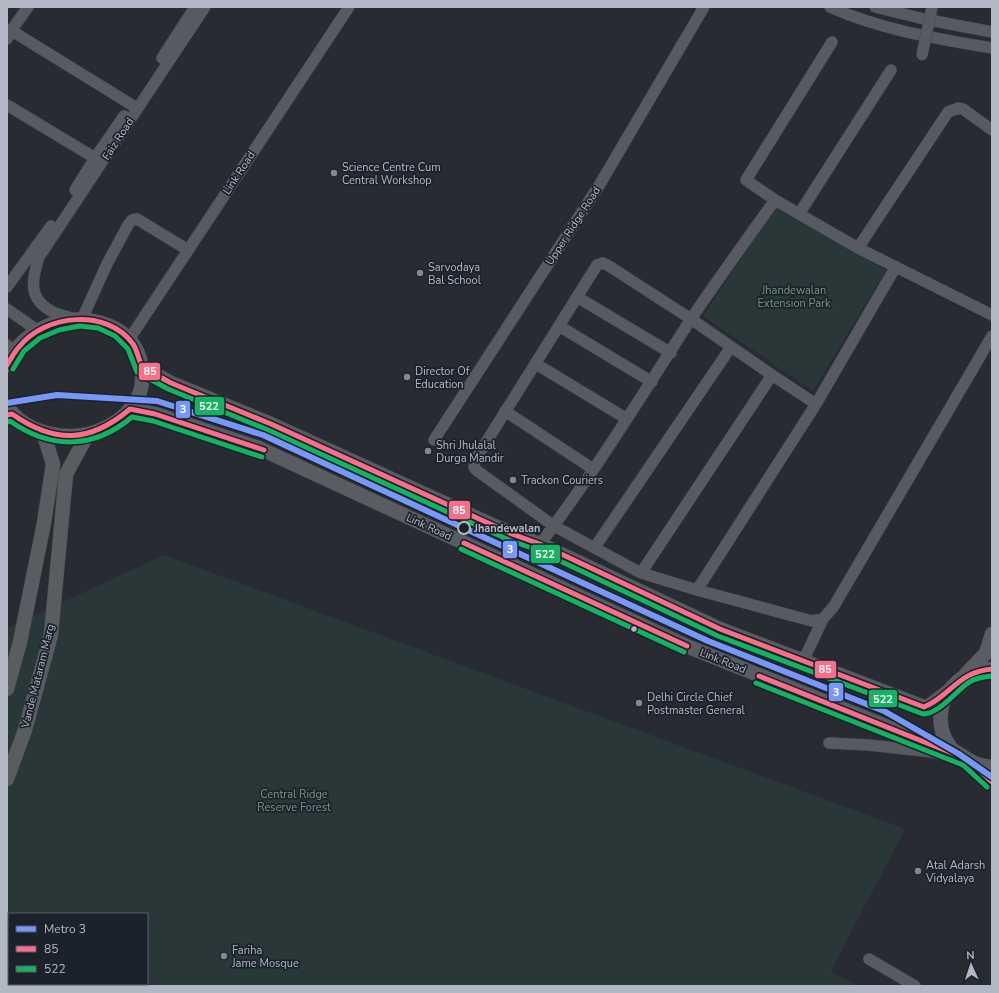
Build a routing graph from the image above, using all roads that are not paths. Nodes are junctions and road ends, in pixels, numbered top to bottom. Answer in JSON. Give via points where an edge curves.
{"nodes":[{"id":1,"x":28,"y":7,"type":"edge"},
{"id":2,"x":195,"y":7,"type":"edge"},
{"id":3,"x":205,"y":7,"type":"edge"},
{"id":4,"x":349,"y":7,"type":"edge"},
{"id":5,"x":704,"y":7,"type":"edge"},
{"id":6,"x":830,"y":7,"type":"edge"},
{"id":7,"x":875,"y":7,"type":"edge"},
{"id":8,"x":927,"y":7,"type":"edge"},
{"id":9,"x":932,"y":7,"type":"edge"},
{"id":10,"x":924,"y":19,"type":"junction"},
{"id":11,"x":946,"y":24,"type":"junction"},
{"id":12,"x":10,"y":31,"type":"edge"},
{"id":13,"x":992,"y":32,"type":"edge"},
{"id":14,"x":944,"y":40,"type":"junction"},
{"id":15,"x":832,"y":42,"type":"dead end"},
{"id":16,"x":992,"y":48,"type":"edge"},
{"id":17,"x":922,"y":54,"type":"dead end"},
{"id":18,"x":891,"y":70,"type":"dead end"},
{"id":19,"x":132,"y":105,"type":"junction"},
{"id":20,"x":7,"y":106,"type":"edge"},
{"id":21,"x":992,"y":130,"type":"edge"},
{"id":22,"x":95,"y":158,"type":"junction"},
{"id":23,"x":775,"y":200,"type":"junction"},
{"id":24,"x":799,"y":214,"type":"junction"},
{"id":25,"x":858,"y":248,"type":"junction"},
{"id":26,"x":188,"y":250,"type":"junction"},
{"id":27,"x":895,"y":268,"type":"junction"},
{"id":28,"x":7,"y":287,"type":"edge"},
{"id":29,"x":577,"y":297,"type":"junction"},
{"id":30,"x":7,"y":309,"type":"edge"},
{"id":31,"x":992,"y":315,"type":"edge"},
{"id":32,"x":79,"y":319,"type":"junction"},
{"id":33,"x":691,"y":319,"type":"junction"},
{"id":34,"x":559,"y":326,"type":"junction"},
{"id":35,"x":37,"y":330,"type":"junction"},
{"id":36,"x":992,"y":336,"type":"edge"},
{"id":37,"x":130,"y":338,"type":"junction"},
{"id":38,"x":731,"y":347,"type":"junction"},
{"id":39,"x":671,"y":353,"type":"junction"},
{"id":40,"x":9,"y":355,"type":"edge"},
{"id":41,"x":536,"y":364,"type":"junction"},
{"id":42,"x":142,"y":367,"type":"junction"},
{"id":43,"x":772,"y":375,"type":"junction"},
{"id":44,"x":652,"y":382,"type":"junction"},
{"id":45,"x":816,"y":404,"type":"junction"},
{"id":46,"x":130,"y":409,"type":"junction"},
{"id":47,"x":506,"y":411,"type":"junction"},
{"id":48,"x":9,"y":412,"type":"edge"},
{"id":49,"x":627,"y":419,"type":"junction"},
{"id":50,"x":43,"y":432,"type":"junction"},
{"id":51,"x":88,"y":434,"type":"junction"},
{"id":52,"x":434,"y":440,"type":"dead end"},
{"id":53,"x":593,"y":469,"type":"junction"},
{"id":54,"x":554,"y":526,"type":"junction"},
{"id":55,"x":540,"y":544,"type":"junction"},
{"id":56,"x":595,"y":547,"type":"junction"},
{"id":57,"x":642,"y":573,"type":"junction"},
{"id":58,"x":697,"y":590,"type":"junction"},
{"id":59,"x":823,"y":619,"type":"junction"},
{"id":60,"x":992,"y":634,"type":"edge"},
{"id":61,"x":803,"y":661,"type":"junction"},
{"id":62,"x":992,"y":669,"type":"edge"},
{"id":63,"x":963,"y":677,"type":"junction"},
{"id":64,"x":7,"y":689,"type":"edge"},
{"id":65,"x":950,"y":690,"type":"junction"},
{"id":66,"x":829,"y":743,"type":"dead end"},
{"id":67,"x":967,"y":759,"type":"junction"},
{"id":68,"x":992,"y":767,"type":"edge"},
{"id":69,"x":7,"y":779,"type":"edge"},
{"id":70,"x":992,"y":782,"type":"edge"},
{"id":71,"x":869,"y":959,"type":"dead end"},
{"id":72,"x":915,"y":986,"type":"edge"}],
"edges":[{"from":1,"to":12,"type":"street"},
{"from":2,"to":19,"type":"street"},
{"from":3,"to":32,"type":"street","name":"Faiz Road","via":[[39,257],[32,287],[39,301],[53,312]]},
{"from":4,"to":26,"type":"street","name":"Link Road"},
{"from":5,"to":52,"type":"street","name":"Upper Ridge Road","via":[[600,184]]},
{"from":6,"to":14,"type":"street","via":[[850,16]]},
{"from":7,"to":10,"type":"street"},
{"from":8,"to":10,"type":"street"},
{"from":9,"to":17,"type":"street","bridge":true},
{"from":10,"to":11,"type":"street"},
{"from":11,"to":13,"type":"street"},
{"from":11,"to":14,"type":"street"},
{"from":12,"to":19,"type":"street"},
{"from":14,"to":16,"type":"street"},
{"from":15,"to":23,"type":"street","via":[[746,180]]},
{"from":18,"to":24,"type":"street"},
{"from":19,"to":22,"type":"street"},
{"from":20,"to":22,"type":"street"},
{"from":21,"to":25,"type":"street","via":[[963,109],[948,112]]},
{"from":22,"to":28,"type":"street"},
{"from":23,"to":24,"type":"street"},
{"from":23,"to":33,"type":"street"},
{"from":24,"to":25,"type":"street"},
{"from":25,"to":27,"type":"street"},
{"from":26,"to":32,"type":"street","via":[[137,219],[132,220]]},
{"from":26,"to":37,"type":"street","name":"Link Road"},
{"from":27,"to":31,"type":"street"},
{"from":27,"to":45,"type":"street"},
{"from":29,"to":33,"type":"street","via":[[597,265],[603,263]]},
{"from":29,"to":34,"type":"street"},
{"from":29,"to":39,"type":"street"},
{"from":30,"to":35,"type":"street"},
{"from":32,"to":35,"type":"main road","via":[[57,322]]},
{"from":32,"to":37,"type":"main road","via":[[114,327]]},
{"from":33,"to":38,"type":"street"},
{"from":33,"to":39,"type":"street"},
{"from":34,"to":41,"type":"street"},
{"from":34,"to":44,"type":"street"},
{"from":35,"to":40,"type":"main road"},
{"from":36,"to":59,"type":"street","via":[[834,606]]},
{"from":37,"to":42,"type":"main road","via":[[138,352]]},
{"from":38,"to":43,"type":"street"},
{"from":38,"to":56,"type":"street"},
{"from":39,"to":44,"type":"street"},
{"from":41,"to":47,"type":"street"},
{"from":41,"to":49,"type":"street"},
{"from":42,"to":46,"type":"main road","via":[[141,389]]},
{"from":42,"to":55,"type":"main road","via":[[171,383],[271,424],[512,534]]},
{"from":43,"to":45,"type":"street"},
{"from":43,"to":57,"type":"street"},
{"from":44,"to":49,"type":"street"},
{"from":45,"to":58,"type":"street"},
{"from":46,"to":51,"type":"main road","via":[[111,425]]},
{"from":46,"to":67,"type":"main road","name":"Link Road","via":[[155,414],[259,448],[689,647]]},
{"from":47,"to":53,"type":"street"},
{"from":47,"to":54,"type":"street","via":[[475,460],[474,467]]},
{"from":48,"to":50,"type":"main road"},
{"from":49,"to":53,"type":"street"},
{"from":50,"to":51,"type":"main road","via":[[62,436]]},
{"from":50,"to":64,"type":"main road","via":[[53,464],[20,642]]},
{"from":51,"to":69,"type":"main road","name":"Vande Mataram Marg","via":[[66,474],[51,635],[25,730]]},
{"from":53,"to":54,"type":"street"},
{"from":54,"to":55,"type":"street"},
{"from":54,"to":56,"type":"street"},
{"from":55,"to":61,"type":"main road","via":[[720,629]]},
{"from":56,"to":57,"type":"street"},
{"from":57,"to":58,"type":"street"},
{"from":58,"to":59,"type":"street","via":[[802,620]]},
{"from":59,"to":61,"type":"street"},
{"from":60,"to":63,"type":"main road","via":[[986,653]]},
{"from":61,"to":65,"type":"main road","via":[[924,707]]},
{"from":62,"to":63,"type":"main road","via":[[983,669]]},
{"from":63,"to":65,"type":"main road"},
{"from":65,"to":67,"type":"main road","via":[[941,709],[942,730],[951,748]]},
{"from":66,"to":67,"type":"street","via":[[864,744]]},
{"from":67,"to":68,"type":"main road","via":[[980,766]]},
{"from":67,"to":70,"type":"main road"},
{"from":71,"to":72,"type":"street"}]}
